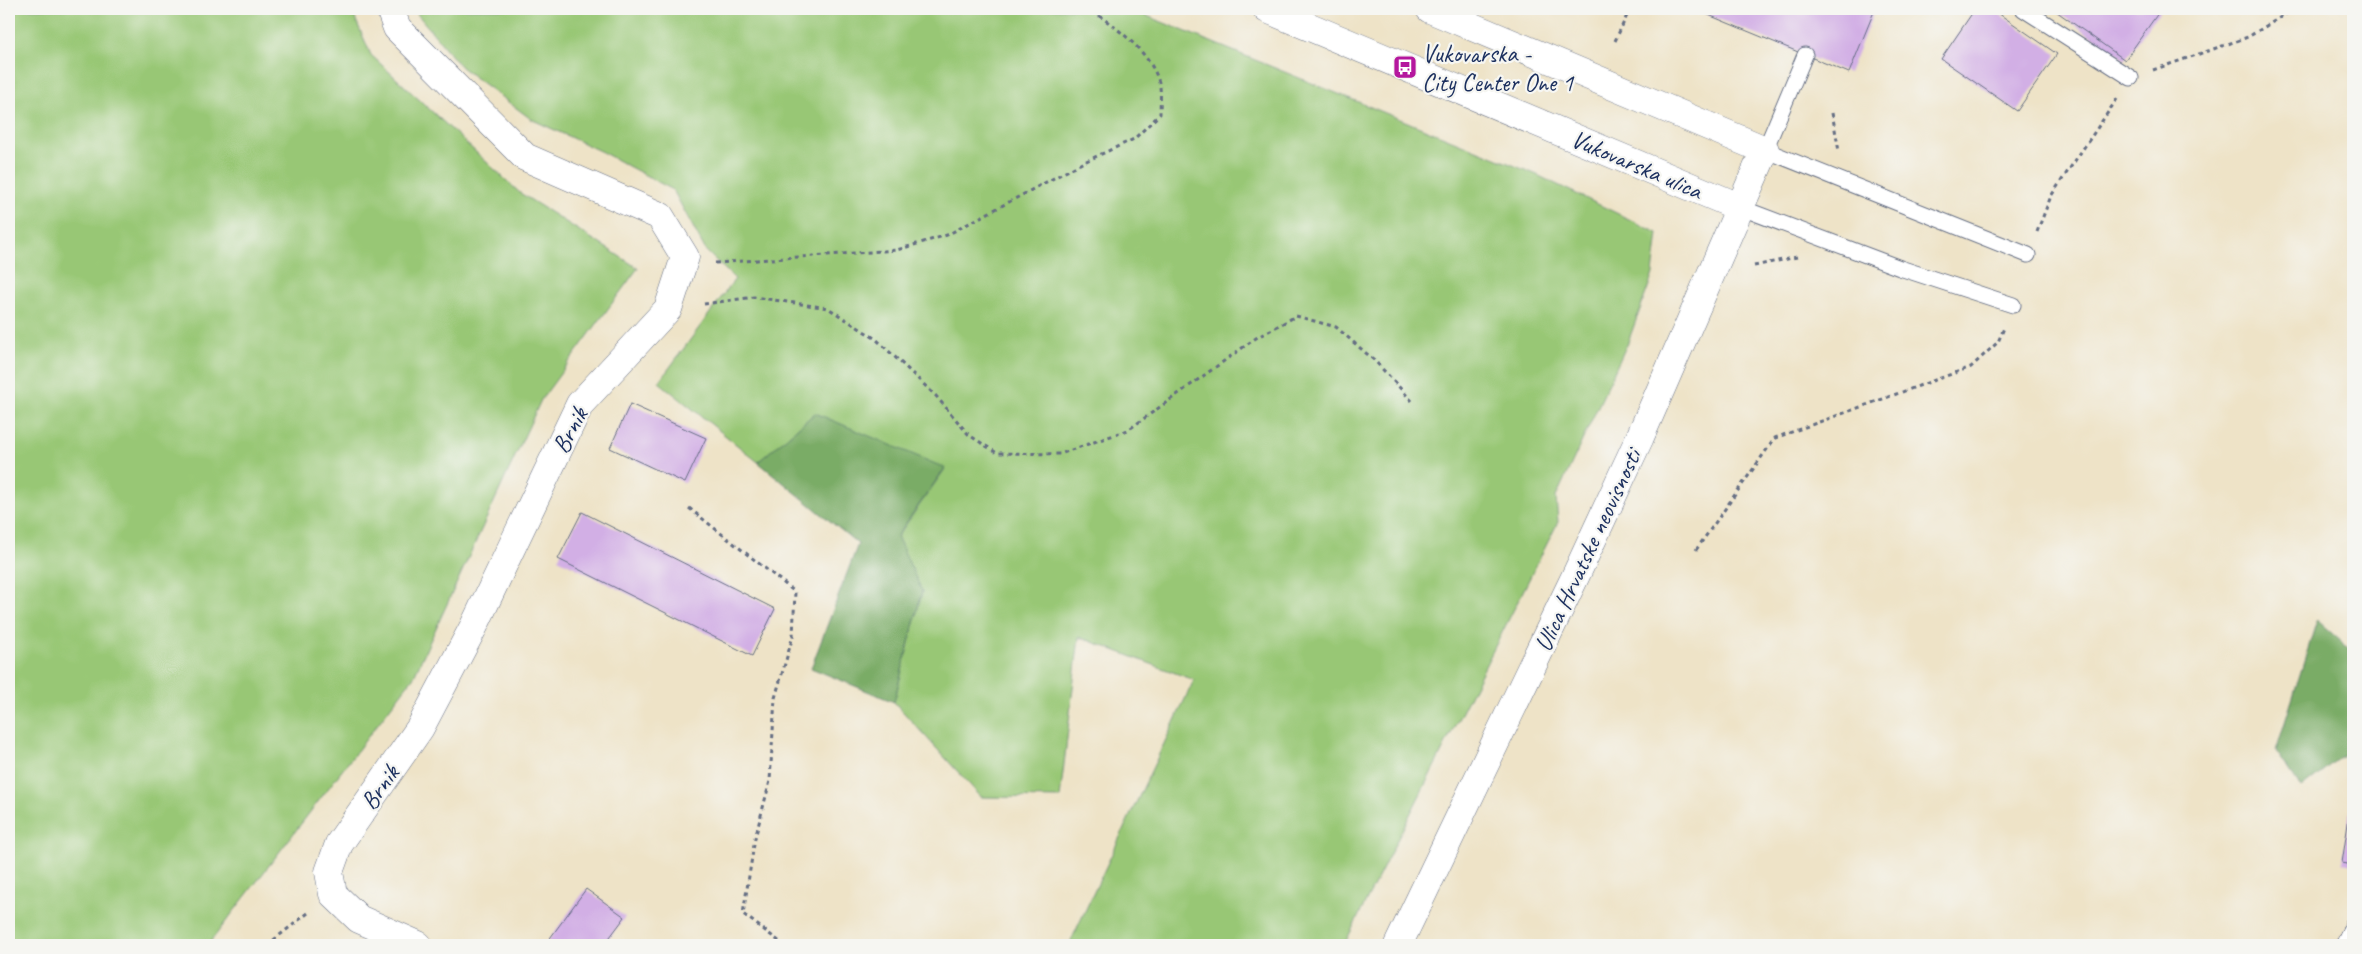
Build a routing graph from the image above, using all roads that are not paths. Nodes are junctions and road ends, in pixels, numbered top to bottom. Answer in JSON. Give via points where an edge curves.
{"nodes":[{"id":1,"x":390,"y":9,"type":"edge"},
{"id":2,"x":1267,"y":9,"type":"edge"},
{"id":3,"x":1430,"y":9,"type":"edge"},
{"id":4,"x":2023,"y":9,"type":"edge"},
{"id":5,"x":1805,"y":55,"type":"dead end"},
{"id":6,"x":2131,"y":78,"type":"road end"},
{"id":7,"x":1765,"y":150,"type":"junction"},
{"id":8,"x":1739,"y":207,"type":"junction"},
{"id":9,"x":2028,"y":255,"type":"road end"},
{"id":10,"x":2013,"y":305,"type":"road end"},
{"id":11,"x":2353,"y":925,"type":"edge"},
{"id":12,"x":418,"y":945,"type":"edge"},
{"id":13,"x":1398,"y":945,"type":"edge"},
{"id":14,"x":2343,"y":945,"type":"edge"}],
"edges":[{"from":1,"to":12,"type":"street","name":"Brnik","via":[[397,28],[525,157],[660,216],[685,257],[668,309],[580,404],[474,626],[420,728],[339,844],[329,872],[333,894],[359,918]]},
{"from":2,"to":8,"type":"street","name":"Vukovarska ulica"},
{"from":3,"to":7,"type":"street"},
{"from":4,"to":6,"type":"lane"},
{"from":5,"to":7,"type":"lane"},
{"from":7,"to":8,"type":"street","name":"Ulica Hrvatske neovisnosti"},
{"from":7,"to":9,"type":"lane"},
{"from":8,"to":10,"type":"lane","name":"Vukovarska ulica","via":[[1900,268]]},
{"from":8,"to":13,"type":"street","name":"Ulica Hrvatske neovisnosti","via":[[1640,437]]},
{"from":11,"to":14,"type":"lane"}]}
